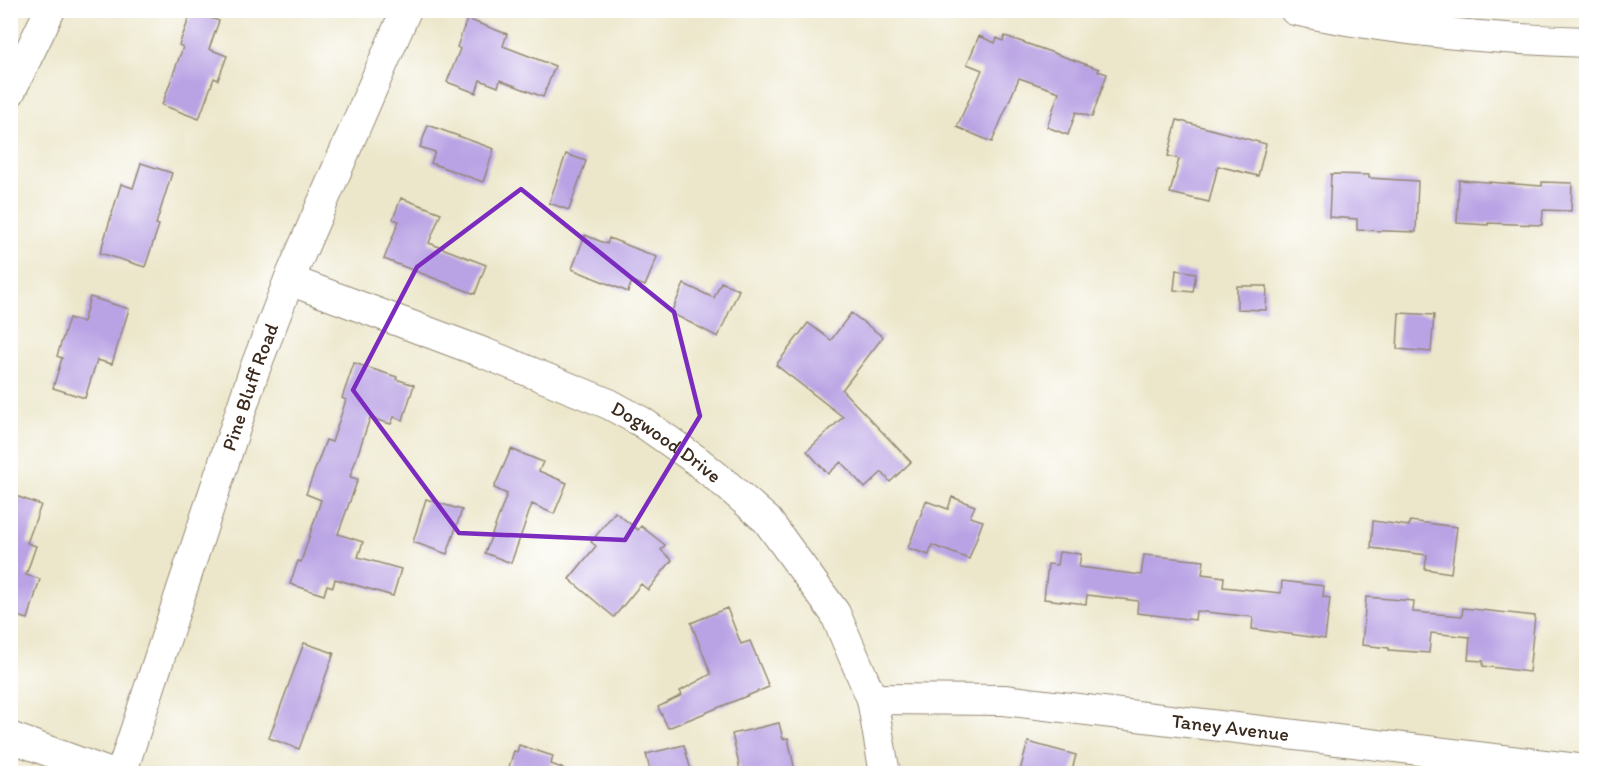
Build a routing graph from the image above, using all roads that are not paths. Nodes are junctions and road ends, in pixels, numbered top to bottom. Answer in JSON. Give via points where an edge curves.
{"nodes":[{"id":1,"x":50,"y":10,"type":"edge"},
{"id":2,"x":406,"y":10,"type":"edge"},
{"id":3,"x":1295,"y":10,"type":"edge"},
{"id":4,"x":1587,"y":42,"type":"edge"},
{"id":5,"x":10,"y":92,"type":"edge"},
{"id":6,"x":289,"y":280,"type":"junction"},
{"id":7,"x":872,"y":699,"type":"junction"},
{"id":8,"x":10,"y":737,"type":"edge"},
{"id":9,"x":1587,"y":770,"type":"edge"},
{"id":10,"x":111,"y":774,"type":"edge"},
{"id":11,"x":121,"y":774,"type":"edge"},
{"id":12,"x":885,"y":774,"type":"edge"}],
"edges":[{"from":1,"to":5,"type":"street"},
{"from":2,"to":6,"type":"street","name":"Pine Bluff Road"},
{"from":3,"to":4,"type":"street","via":[[1427,30]]},
{"from":6,"to":7,"type":"street","name":"Dogwood Drive","via":[[609,405],[642,422],[696,460],[774,529],[835,613]]},
{"from":6,"to":11,"type":"street","name":"Pine Bluff Road","via":[[254,371]]},
{"from":7,"to":9,"type":"street","name":"Taney Avenue","via":[[1004,700]]},
{"from":7,"to":12,"type":"street","name":"Dogwood Drive"},
{"from":8,"to":10,"type":"street"}]}
